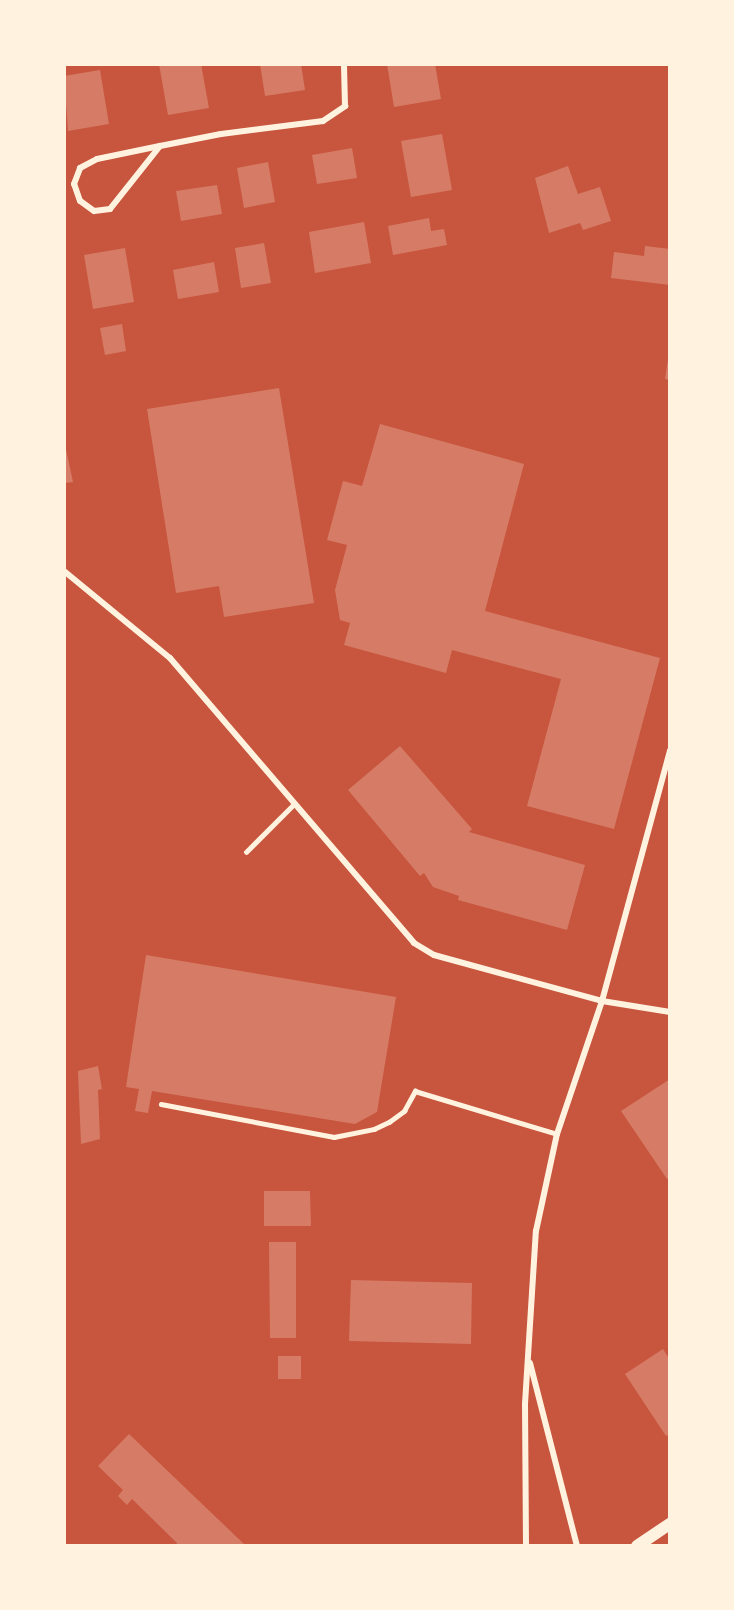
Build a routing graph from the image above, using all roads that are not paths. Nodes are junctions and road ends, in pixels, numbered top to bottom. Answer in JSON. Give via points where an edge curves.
{"nodes":[{"id":1,"x":344,"y":64,"type":"edge"},
{"id":2,"x":160,"y":146,"type":"junction"},
{"id":3,"x":64,"y":571,"type":"edge"},
{"id":4,"x":669,"y":750,"type":"edge"},
{"id":5,"x":294,"y":804,"type":"junction"},
{"id":6,"x":246,"y":852,"type":"dead end"},
{"id":7,"x":602,"y":1001,"type":"junction"},
{"id":8,"x":669,"y":1012,"type":"edge"},
{"id":9,"x":161,"y":1104,"type":"dead end"},
{"id":10,"x":557,"y":1134,"type":"junction"},
{"id":11,"x":528,"y":1357,"type":"junction"},
{"id":12,"x":669,"y":1524,"type":"edge"},
{"id":13,"x":525,"y":1545,"type":"edge"},
{"id":14,"x":577,"y":1545,"type":"edge"},
{"id":15,"x":637,"y":1545,"type":"edge"}],
"edges":[{"from":1,"to":2,"type":"street","via":[[345,106],[323,121]]},
{"from":2,"to":2,"type":"street","via":[[97,159],[80,168],[74,184],[80,201],[94,211],[110,209]]},
{"from":3,"to":5,"type":"street","via":[[170,658]]},
{"from":4,"to":7,"type":"street"},
{"from":5,"to":6,"type":"lane"},
{"from":5,"to":7,"type":"street","via":[[414,943],[434,955]]},
{"from":7,"to":8,"type":"street"},
{"from":7,"to":10,"type":"street"},
{"from":9,"to":10,"type":"lane","via":[[334,1137],[389,1122],[404,1111],[415,1091]]},
{"from":10,"to":11,"type":"street","via":[[536,1231]]},
{"from":11,"to":13,"type":"street"},
{"from":11,"to":14,"type":"street"},
{"from":12,"to":15,"type":"main road"}]}
